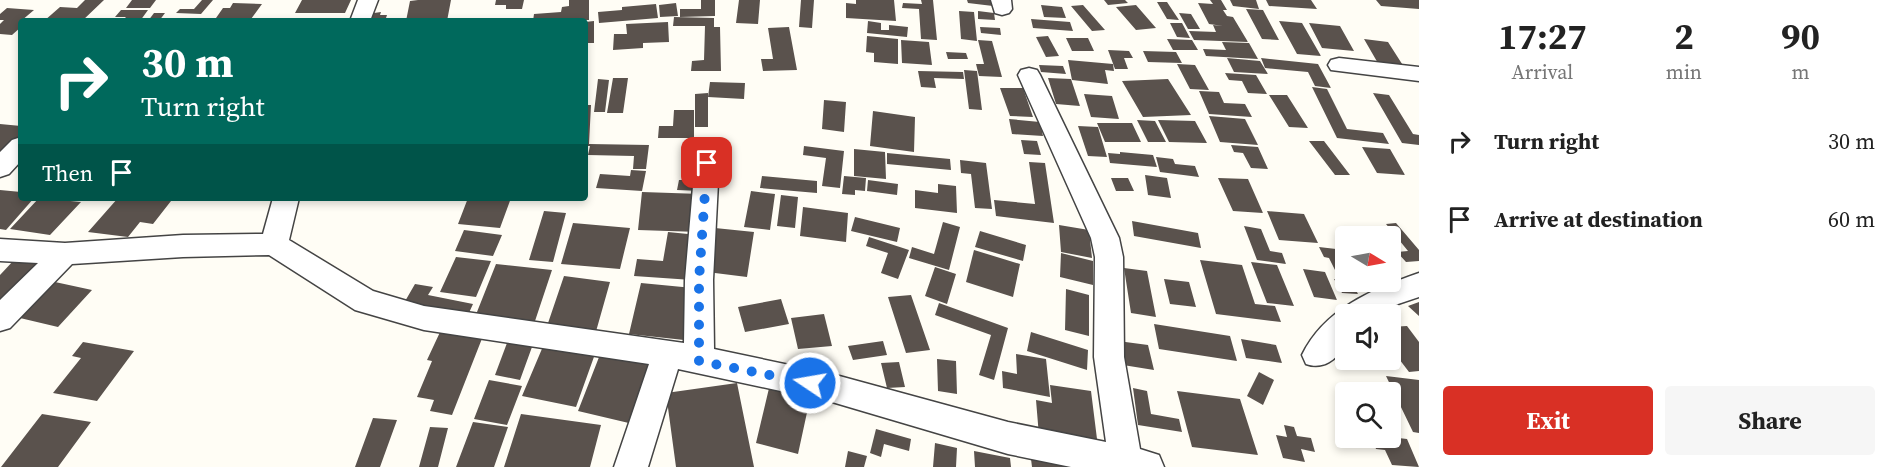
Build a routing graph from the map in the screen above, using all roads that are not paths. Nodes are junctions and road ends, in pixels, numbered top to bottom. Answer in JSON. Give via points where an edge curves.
{"nodes":[{"id":1,"x":368,"y":0,"type":"edge"},
{"id":2,"x":361,"y":18,"type":"edge"},
{"id":3,"x":1339,"y":65,"type":"dead end"},
{"id":4,"x":1419,"y":74,"type":"edge"},
{"id":5,"x":1029,"y":75,"type":"dead end"},
{"id":6,"x":18,"y":149,"type":"edge"},
{"id":7,"x":707,"y":163,"type":"dead end"},
{"id":8,"x":0,"y":168,"type":"edge"},
{"id":9,"x":285,"y":201,"type":"edge"},
{"id":10,"x":274,"y":244,"type":"junction"},
{"id":11,"x":0,"y":250,"type":"edge"},
{"id":12,"x":65,"y":254,"type":"junction"},
{"id":13,"x":1419,"y":285,"type":"edge"},
{"id":14,"x":1374,"y":304,"type":"edge"},
{"id":15,"x":0,"y":319,"type":"edge"},
{"id":16,"x":1335,"y":334,"type":"edge"},
{"id":17,"x":668,"y":353,"type":"junction"},
{"id":18,"x":1317,"y":355,"type":"dead end"},
{"id":19,"x":699,"y":361,"type":"junction"},
{"id":20,"x":1136,"y":465,"type":"edge"},
{"id":21,"x":631,"y":467,"type":"edge"}],
"edges":[{"from":1,"to":2,"type":"street"},
{"from":3,"to":4,"type":"street"},
{"from":5,"to":20,"type":"street","via":[[1105,238],[1109,257],[1109,357]]},
{"from":6,"to":8,"type":"street"},
{"from":7,"to":19,"type":"street","via":[[699,280]]},
{"from":9,"to":10,"type":"street"},
{"from":10,"to":12,"type":"street"},
{"from":10,"to":17,"type":"street","via":[[364,301],[424,318]]},
{"from":11,"to":12,"type":"street"},
{"from":12,"to":15,"type":"street"},
{"from":13,"to":14,"type":"street"},
{"from":16,"to":18,"type":"street"},
{"from":17,"to":19,"type":"street"},
{"from":17,"to":21,"type":"street"},
{"from":19,"to":20,"type":"street","via":[[832,388],[1008,438]]}]}
